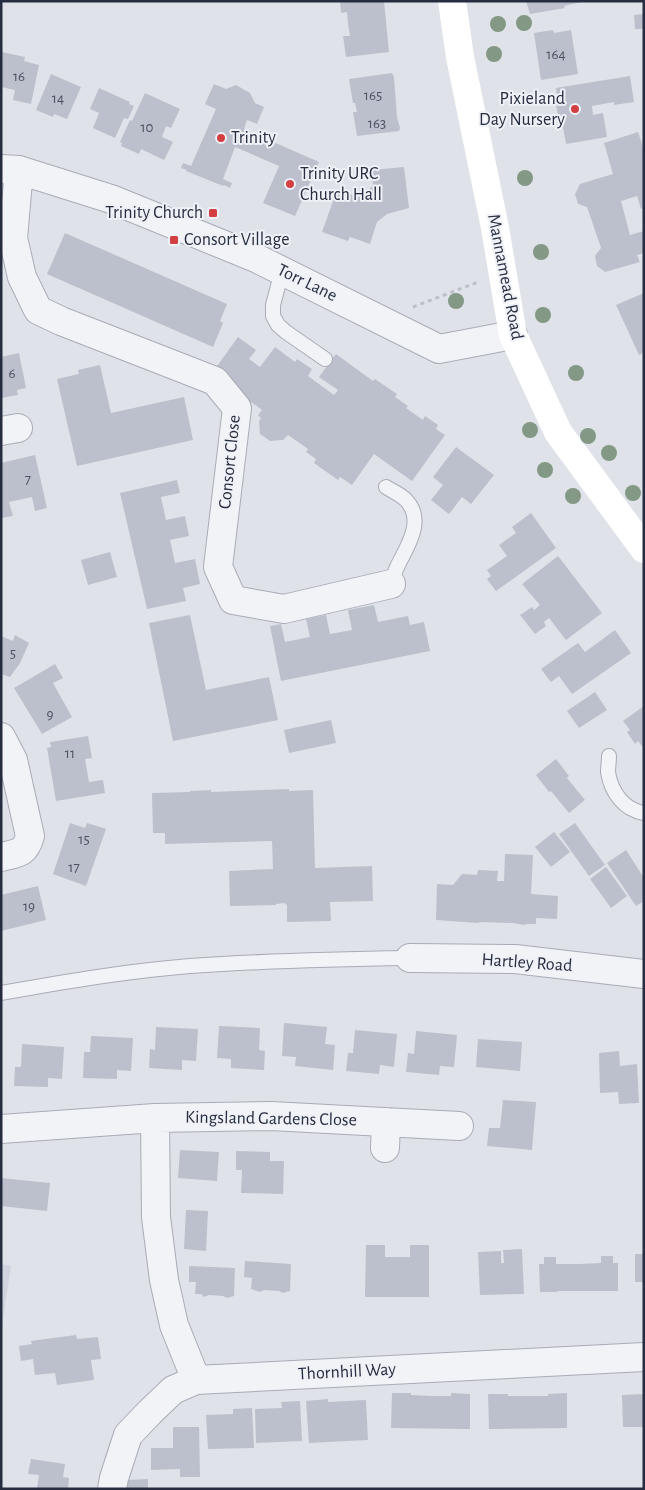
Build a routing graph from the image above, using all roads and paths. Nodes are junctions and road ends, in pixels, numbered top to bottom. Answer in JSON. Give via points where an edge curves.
{"nodes":[{"id":1,"x":452,"y":1,"type":"edge"},
{"id":2,"x":10,"y":169,"type":"edge"},
{"id":3,"x":282,"y":271,"type":"junction"},
{"id":4,"x":478,"y":282,"type":"dead end"},
{"id":5,"x":445,"y":295,"type":"dead end"},
{"id":6,"x":513,"y":335,"type":"junction"},
{"id":7,"x":325,"y":359,"type":"dead end"},
{"id":8,"x":386,"y":486,"type":"dead end"},
{"id":9,"x":644,"y":549,"type":"edge"},
{"id":10,"x":391,"y":584,"type":"joint"},
{"id":11,"x":1,"y":737,"type":"edge"},
{"id":12,"x":609,"y":756,"type":"dead end"},
{"id":13,"x":644,"y":813,"type":"edge"},
{"id":14,"x":1,"y":858,"type":"edge"},
{"id":15,"x":410,"y":958,"type":"joint"},
{"id":16,"x":644,"y":974,"type":"edge"},
{"id":17,"x":1,"y":994,"type":"edge"},
{"id":18,"x":155,"y":1118,"type":"junction"},
{"id":19,"x":386,"y":1122,"type":"junction"},
{"id":20,"x":459,"y":1126,"type":"dead end"},
{"id":21,"x":1,"y":1129,"type":"edge"},
{"id":22,"x":385,"y":1148,"type":"dead end"},
{"id":23,"x":644,"y":1357,"type":"edge"},
{"id":24,"x":196,"y":1380,"type":"junction"},
{"id":25,"x":112,"y":1489,"type":"edge"}],
"edges":[{"from":1,"to":6,"type":"main road","name":"Mannamead Road"},
{"from":2,"to":3,"type":"street","name":"Torr Lane","via":[[111,200]]},
{"from":2,"to":10,"type":"street","name":"Consort Close","via":[[13,238],[22,276],[38,310],[215,381],[237,408],[218,567],[233,600],[284,609]]},
{"from":3,"to":6,"type":"street","name":"Torr Lane","via":[[440,349]]},
{"from":3,"to":7,"type":"lane","via":[[273,316],[286,332]]},
{"from":4,"to":5,"type":"path"},
{"from":6,"to":9,"type":"main road","name":"Mannamead Road","via":[[558,432]]},
{"from":8,"to":10,"type":"lane","via":[[405,499],[415,520],[414,532]]},
{"from":11,"to":14,"type":"street","via":[[14,760],[30,836],[21,852]]},
{"from":12,"to":13,"type":"lane","via":[[608,771],[614,792],[625,805]]},
{"from":15,"to":16,"type":"street","name":"Hartley Road","via":[[515,959]]},
{"from":15,"to":17,"type":"lane","via":[[189,966],[74,980]]},
{"from":18,"to":19,"type":"street","name":"Kingsland Gardens Close","via":[[271,1116]]},
{"from":18,"to":21,"type":"street","name":"Kingsland Gardens Close"},
{"from":18,"to":24,"type":"street","via":[[156,1217],[164,1280],[174,1325]]},
{"from":19,"to":20,"type":"street","name":"Kingsland Gardens Close"},
{"from":19,"to":22,"type":"street"},
{"from":23,"to":24,"type":"street","name":"Thornhill Way"},
{"from":24,"to":25,"type":"street","name":"Thornhill Way","via":[[173,1390],[128,1435]]}]}
